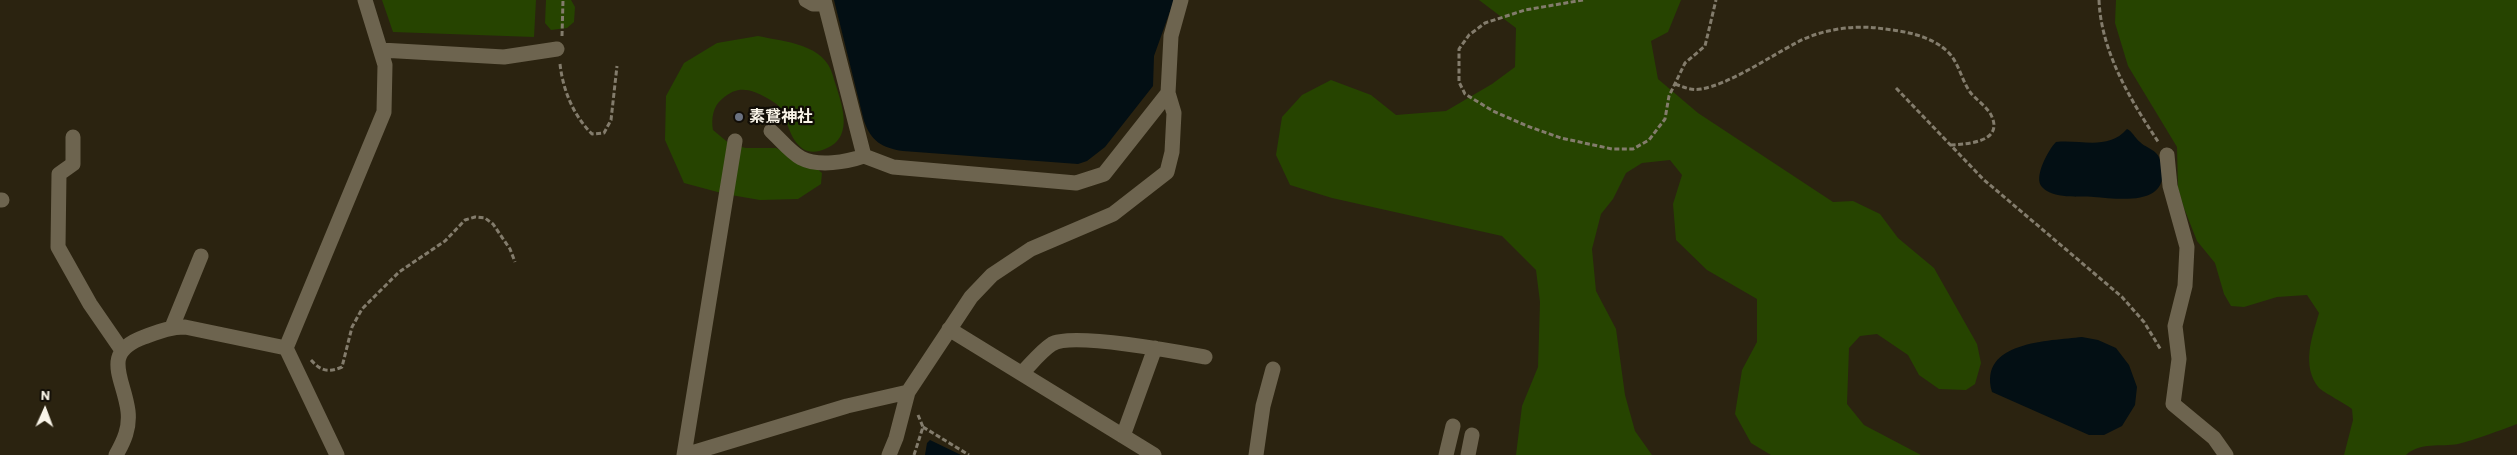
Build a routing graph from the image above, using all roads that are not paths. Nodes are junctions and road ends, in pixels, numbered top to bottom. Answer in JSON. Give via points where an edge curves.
{"nodes":[{"id":1,"x":365,"y":0,"type":"edge"},
{"id":2,"x":806,"y":0,"type":"edge"},
{"id":3,"x":1181,"y":0,"type":"edge"},
{"id":4,"x":824,"y":2,"type":"edge"},
{"id":5,"x":558,"y":49,"type":"road end"},
{"id":6,"x":381,"y":50,"type":"junction"},
{"id":7,"x":1168,"y":93,"type":"junction"},
{"id":8,"x":771,"y":131,"type":"dead end"},
{"id":9,"x":74,"y":137,"type":"dead end"},
{"id":10,"x":735,"y":141,"type":"dead end"},
{"id":11,"x":2167,"y":155,"type":"road end"},
{"id":12,"x":864,"y":156,"type":"junction"},
{"id":13,"x":201,"y":256,"type":"dead end"},
{"id":14,"x":172,"y":327,"type":"junction"},
{"id":15,"x":949,"y":329,"type":"junction"},
{"id":16,"x":286,"y":348,"type":"junction"},
{"id":17,"x":1155,"y":348,"type":"junction"},
{"id":18,"x":121,"y":349,"type":"junction"},
{"id":19,"x":1205,"y":357,"type":"dead end"},
{"id":20,"x":1273,"y":369,"type":"dead end"},
{"id":21,"x":1022,"y":373,"type":"junction"},
{"id":22,"x":908,"y":392,"type":"junction"},
{"id":23,"x":1453,"y":426,"type":"dead end"},
{"id":24,"x":1472,"y":435,"type":"dead end"},
{"id":25,"x":1123,"y":436,"type":"junction"},
{"id":26,"x":116,"y":455,"type":"edge"},
{"id":27,"x":337,"y":455,"type":"edge"},
{"id":28,"x":685,"y":455,"type":"edge"},
{"id":29,"x":889,"y":455,"type":"edge"},
{"id":30,"x":1154,"y":455,"type":"edge"},
{"id":31,"x":1256,"y":455,"type":"edge"},
{"id":32,"x":1446,"y":455,"type":"edge"},
{"id":33,"x":1468,"y":455,"type":"edge"},
{"id":34,"x":2226,"y":455,"type":"edge"}],
"edges":[{"from":1,"to":6,"type":"street"},
{"from":2,"to":4,"type":"street","via":[[813,4]]},
{"from":3,"to":7,"type":"street","via":[[1171,36]]},
{"from":4,"to":12,"type":"street"},
{"from":5,"to":6,"type":"street","via":[[504,57]]},
{"from":6,"to":16,"type":"street","via":[[386,65],[384,112]]},
{"from":7,"to":12,"type":"street","via":[[1104,174],[1076,183],[893,167]]},
{"from":7,"to":15,"type":"street","via":[[1174,113],[1172,152],[1167,172],[1113,214],[1031,249],[992,275],[971,297]]},
{"from":8,"to":12,"type":"street","via":[[801,158],[817,162],[844,162]]},
{"from":9,"to":18,"type":"street","via":[[72,164],[59,174],[58,247],[90,304]]},
{"from":10,"to":28,"type":"street"},
{"from":11,"to":34,"type":"street","via":[[2170,186],[2187,247],[2185,286],[2175,326],[2179,359],[2172,404],[2214,438]]},
{"from":13,"to":14,"type":"street"},
{"from":14,"to":16,"type":"street"},
{"from":14,"to":18,"type":"street","via":[[132,341]]},
{"from":15,"to":21,"type":"street"},
{"from":15,"to":22,"type":"street"},
{"from":16,"to":27,"type":"street"},
{"from":17,"to":19,"type":"street"},
{"from":17,"to":21,"type":"street","via":[[1072,340],[1054,343]]},
{"from":17,"to":25,"type":"street"},
{"from":18,"to":26,"type":"street","via":[[116,366],[128,411],[128,425]]},
{"from":20,"to":31,"type":"street","via":[[1263,406]]},
{"from":21,"to":25,"type":"street"},
{"from":22,"to":28,"type":"street","via":[[848,406]]},
{"from":22,"to":29,"type":"street"},
{"from":23,"to":32,"type":"street"},
{"from":24,"to":33,"type":"street"},
{"from":25,"to":30,"type":"street"}]}
